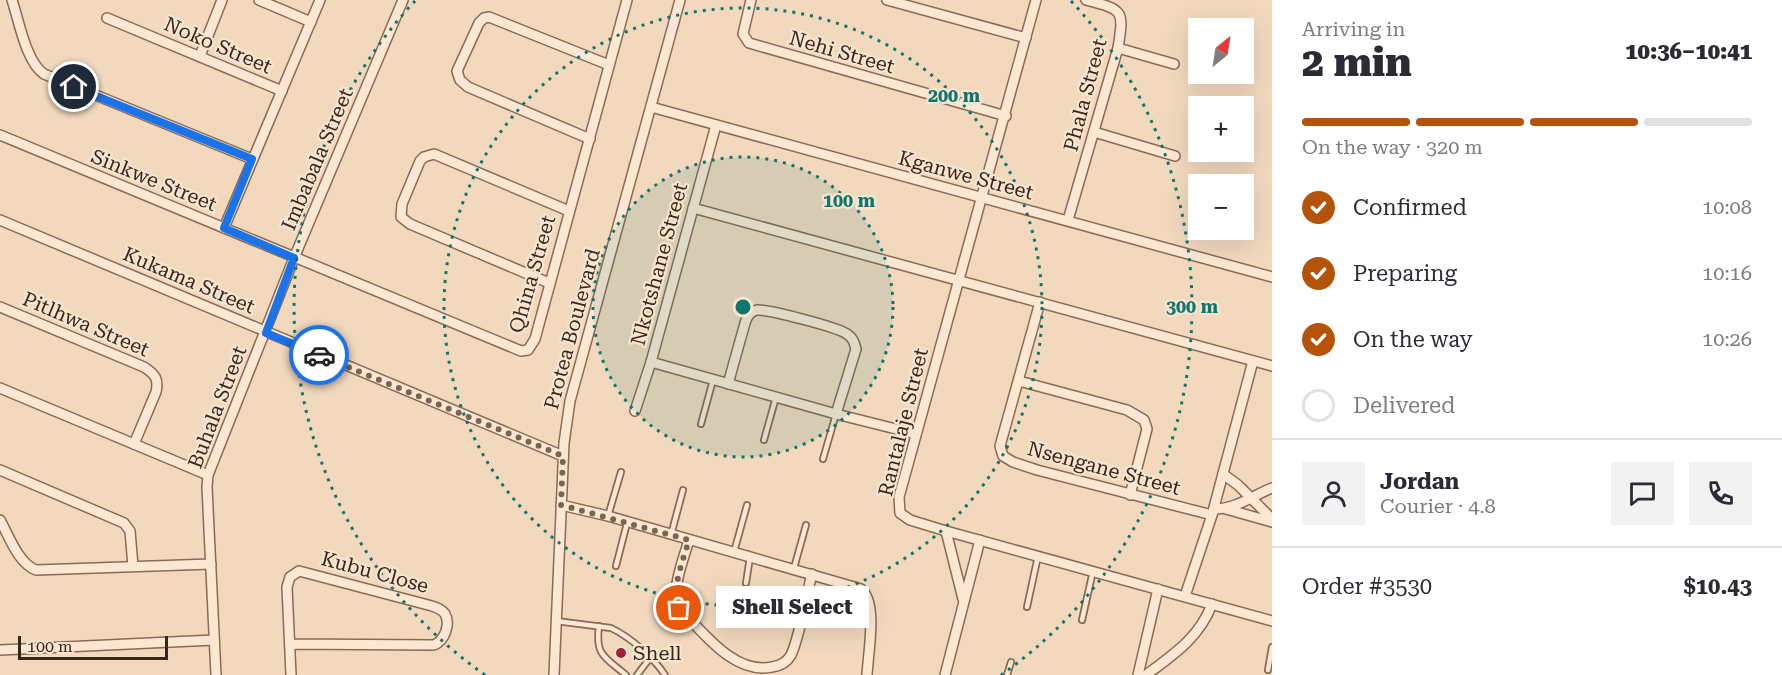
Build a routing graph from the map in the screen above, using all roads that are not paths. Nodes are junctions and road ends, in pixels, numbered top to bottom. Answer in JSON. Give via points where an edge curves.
{"nodes":[{"id":1,"x":12,"y":0,"type":"edge"},
{"id":2,"x":222,"y":0,"type":"edge"},
{"id":3,"x":259,"y":0,"type":"edge"},
{"id":4,"x":320,"y":0,"type":"edge"},
{"id":5,"x":403,"y":0,"type":"edge"},
{"id":6,"x":627,"y":0,"type":"edge"},
{"id":7,"x":680,"y":0,"type":"edge"},
{"id":8,"x":751,"y":0,"type":"edge"},
{"id":9,"x":886,"y":0,"type":"edge"},
{"id":10,"x":1036,"y":0,"type":"edge"},
{"id":11,"x":1086,"y":0,"type":"edge"},
{"id":12,"x":107,"y":18,"type":"dead end"},
{"id":13,"x":311,"y":22,"type":"junction"},
{"id":14,"x":1026,"y":38,"type":"junction"},
{"id":15,"x":1118,"y":48,"type":"junction"},
{"id":16,"x":200,"y":56,"type":"junction"},
{"id":17,"x":1174,"y":64,"type":"dead end"},
{"id":18,"x":609,"y":65,"type":"junction"},
{"id":19,"x":282,"y":91,"type":"junction"},
{"id":20,"x":651,"y":107,"type":"junction"},
{"id":21,"x":1006,"y":116,"type":"junction"},
{"id":22,"x":716,"y":125,"type":"junction"},
{"id":23,"x":1094,"y":132,"type":"junction"},
{"id":24,"x":0,"y":135,"type":"edge"},
{"id":25,"x":590,"y":139,"type":"junction"},
{"id":26,"x":1175,"y":156,"type":"dead end"},
{"id":27,"x":252,"y":159,"type":"junction"},
{"id":28,"x":982,"y":198,"type":"junction"},
{"id":29,"x":693,"y":208,"type":"junction"},
{"id":30,"x":569,"y":211,"type":"junction"},
{"id":31,"x":0,"y":220,"type":"edge"},
{"id":32,"x":1068,"y":220,"type":"junction"},
{"id":33,"x":224,"y":228,"type":"junction"},
{"id":34,"x":294,"y":258,"type":"junction"},
{"id":35,"x":1272,"y":277,"type":"edge"},
{"id":36,"x":959,"y":280,"type":"junction"},
{"id":37,"x":549,"y":283,"type":"junction"},
{"id":38,"x":1040,"y":302,"type":"junction"},
{"id":39,"x":0,"y":308,"type":"edge"},
{"id":40,"x":266,"y":333,"type":"junction"},
{"id":41,"x":1252,"y":361,"type":"junction"},
{"id":42,"x":651,"y":362,"type":"junction"},
{"id":43,"x":1272,"y":366,"type":"edge"},
{"id":44,"x":713,"y":380,"type":"junction"},
{"id":45,"x":1019,"y":381,"type":"junction"},
{"id":46,"x":728,"y":384,"type":"junction"},
{"id":47,"x":0,"y":388,"type":"edge"},
{"id":48,"x":776,"y":397,"type":"junction"},
{"id":49,"x":635,"y":411,"type":"dead end"},
{"id":50,"x":836,"y":414,"type":"junction"},
{"id":51,"x":701,"y":424,"type":"dead end"},
{"id":52,"x":916,"y":434,"type":"junction"},
{"id":53,"x":765,"y":440,"type":"dead end"},
{"id":54,"x":134,"y":444,"type":"junction"},
{"id":55,"x":563,"y":456,"type":"junction"},
{"id":56,"x":823,"y":459,"type":"dead end"},
{"id":57,"x":0,"y":470,"type":"edge"},
{"id":58,"x":621,"y":472,"type":"dead end"},
{"id":59,"x":1223,"y":474,"type":"junction"},
{"id":60,"x":208,"y":475,"type":"junction"},
{"id":61,"x":1272,"y":488,"type":"edge"},
{"id":62,"x":683,"y":490,"type":"dead end"},
{"id":63,"x":1130,"y":495,"type":"junction"},
{"id":64,"x":1251,"y":498,"type":"junction"},
{"id":65,"x":561,"y":505,"type":"junction"},
{"id":66,"x":747,"y":505,"type":"dead end"},
{"id":67,"x":1226,"y":509,"type":"junction"},
{"id":68,"x":1213,"y":512,"type":"junction"},
{"id":69,"x":608,"y":516,"type":"junction"},
{"id":70,"x":0,"y":520,"type":"edge"},
{"id":71,"x":1272,"y":520,"type":"edge"},
{"id":72,"x":627,"y":523,"type":"junction"},
{"id":73,"x":806,"y":525,"type":"dead end"},
{"id":74,"x":946,"y":531,"type":"junction"},
{"id":75,"x":671,"y":535,"type":"junction"},
{"id":76,"x":689,"y":540,"type":"junction"},
{"id":77,"x":980,"y":540,"type":"junction"},
{"id":78,"x":734,"y":552,"type":"junction"},
{"id":79,"x":1038,"y":556,"type":"junction"},
{"id":80,"x":750,"y":557,"type":"junction"},
{"id":81,"x":211,"y":564,"type":"junction"},
{"id":82,"x":133,"y":566,"type":"junction"},
{"id":83,"x":616,"y":566,"type":"dead end"},
{"id":84,"x":794,"y":568,"type":"junction"},
{"id":85,"x":1093,"y":571,"type":"junction"},
{"id":86,"x":812,"y":574,"type":"junction"},
{"id":87,"x":746,"y":583,"type":"dead end"},
{"id":88,"x":1158,"y":589,"type":"junction"},
{"id":89,"x":1185,"y":596,"type":"junction"},
{"id":90,"x":963,"y":602,"type":"junction"},
{"id":91,"x":1212,"y":604,"type":"junction"},
{"id":92,"x":1027,"y":607,"type":"dead end"},
{"id":93,"x":1082,"y":620,"type":"dead end"},
{"id":94,"x":556,"y":621,"type":"junction"},
{"id":95,"x":1272,"y":621,"type":"edge"},
{"id":96,"x":599,"y":626,"type":"junction"},
{"id":97,"x":214,"y":640,"type":"junction"},
{"id":98,"x":291,"y":644,"type":"junction"},
{"id":99,"x":1272,"y":647,"type":"edge"},
{"id":100,"x":0,"y":650,"type":"edge"},
{"id":101,"x":650,"y":658,"type":"junction"},
{"id":102,"x":1011,"y":662,"type":"dead end"},
{"id":103,"x":1268,"y":670,"type":"dead end"},
{"id":104,"x":216,"y":675,"type":"edge"},
{"id":105,"x":291,"y":675,"type":"edge"},
{"id":106,"x":554,"y":675,"type":"edge"},
{"id":107,"x":626,"y":675,"type":"edge"},
{"id":108,"x":637,"y":675,"type":"edge"},
{"id":109,"x":664,"y":675,"type":"edge"},
{"id":110,"x":867,"y":675,"type":"edge"},
{"id":111,"x":945,"y":675,"type":"edge"},
{"id":112,"x":1007,"y":675,"type":"edge"},
{"id":113,"x":1138,"y":675,"type":"edge"},
{"id":114,"x":1146,"y":675,"type":"edge"}],
"edges":[{"from":1,"to":27,"type":"street","via":[[37,70]]},
{"from":2,"to":16,"type":"street"},
{"from":3,"to":13,"type":"street"},
{"from":4,"to":13,"type":"street"},
{"from":5,"to":34,"type":"street","name":"Imbabala Street"},
{"from":6,"to":18,"type":"street","name":"Qhina Street"},
{"from":7,"to":20,"type":"street","name":"Protea Boulevard"},
{"from":8,"to":21,"type":"street","name":"Nehi Street","via":[[743,34],[756,47]]},
{"from":9,"to":14,"type":"street"},
{"from":10,"to":14,"type":"street","name":"Rantalaje Street"},
{"from":11,"to":15,"type":"street","name":"Phala Street","via":[[1119,13],[1122,23]]},
{"from":12,"to":16,"type":"street","name":"Noko Street"},
{"from":13,"to":19,"type":"street"},
{"from":14,"to":21,"type":"street","name":"Rantalaje Street"},
{"from":15,"to":17,"type":"street"},
{"from":15,"to":23,"type":"street","name":"Phala Street"},
{"from":16,"to":19,"type":"street","name":"Noko Street"},
{"from":18,"to":25,"type":"street","name":"Qhina Street"},
{"from":18,"to":25,"type":"street","via":[[489,17],[479,23],[457,71],[468,87]]},
{"from":19,"to":27,"type":"street"},
{"from":20,"to":22,"type":"street","name":"Kganwe Street"},
{"from":20,"to":55,"type":"street","name":"Protea Boulevard","via":[[570,401]]},
{"from":21,"to":28,"type":"street","name":"Rantalaje Street"},
{"from":22,"to":28,"type":"street","name":"Kganwe Street"},
{"from":22,"to":29,"type":"street","name":"Nkotshane Street"},
{"from":23,"to":26,"type":"street"},
{"from":23,"to":32,"type":"street","name":"Phala Street"},
{"from":24,"to":33,"type":"street","name":"Sinkwe Street"},
{"from":25,"to":30,"type":"street","name":"Qhina Street"},
{"from":27,"to":33,"type":"street"},
{"from":28,"to":32,"type":"street","name":"Kganwe Street"},
{"from":28,"to":36,"type":"street","name":"Rantalaje Street"},
{"from":29,"to":36,"type":"street"},
{"from":29,"to":42,"type":"street","name":"Nkotshane Street"},
{"from":30,"to":37,"type":"street","name":"Qhina Street"},
{"from":30,"to":37,"type":"street","via":[[434,154],[420,161],[401,208],[401,217],[410,224]]},
{"from":31,"to":40,"type":"street","name":"Kukama Street"},
{"from":32,"to":35,"type":"street","name":"Kganwe Street"},
{"from":33,"to":34,"type":"street","name":"Sinkwe Street"},
{"from":34,"to":37,"type":"street","name":"Qhina Street","via":[[521,351],[528,350],[535,339]]},
{"from":34,"to":40,"type":"street","name":"Imbabala Street"},
{"from":36,"to":38,"type":"street"},
{"from":36,"to":52,"type":"street","name":"Rantalaje Street"},
{"from":38,"to":41,"type":"street"},
{"from":38,"to":45,"type":"street","name":"Nsengane Street"},
{"from":39,"to":54,"type":"street","name":"Pitlhwa Street","via":[[154,374],[156,392]]},
{"from":40,"to":55,"type":"street","name":"Kukama Street"},
{"from":40,"to":60,"type":"street","name":"Buhala Street"},
{"from":41,"to":43,"type":"street"},
{"from":41,"to":59,"type":"street"},
{"from":42,"to":44,"type":"street"},
{"from":42,"to":49,"type":"street","name":"Nkotshane Street"},
{"from":44,"to":46,"type":"street"},
{"from":44,"to":51,"type":"lane"},
{"from":45,"to":63,"type":"street","via":[[1127,410],[1144,420],[1147,429]]},
{"from":45,"to":63,"type":"street","name":"Nsengane Street","via":[[1000,446],[1003,456]]},
{"from":46,"to":48,"type":"street"},
{"from":46,"to":50,"type":"street","via":[[747,317],[758,310],[773,312],[841,331],[853,339],[856,349]]},
{"from":47,"to":54,"type":"street"},
{"from":48,"to":50,"type":"street"},
{"from":48,"to":53,"type":"lane"},
{"from":50,"to":52,"type":"street"},
{"from":50,"to":56,"type":"lane"},
{"from":52,"to":74,"type":"street","name":"Rantalaje Street","via":[[899,497],[900,513]]},
{"from":54,"to":60,"type":"street"},
{"from":55,"to":65,"type":"street","name":"Protea Boulevard"},
{"from":57,"to":82,"type":"street","via":[[124,523],[130,531]]},
{"from":58,"to":69,"type":"lane"},
{"from":59,"to":64,"type":"street"},
{"from":59,"to":68,"type":"street"},
{"from":60,"to":81,"type":"street","name":"Buhala Street"},
{"from":61,"to":64,"type":"street"},
{"from":62,"to":75,"type":"lane"},
{"from":63,"to":68,"type":"street","name":"Nsengane Street"},
{"from":64,"to":67,"type":"street"},
{"from":64,"to":71,"type":"street"},
{"from":65,"to":69,"type":"street"},
{"from":65,"to":94,"type":"street","name":"Protea Boulevard"},
{"from":66,"to":78,"type":"lane"},
{"from":67,"to":68,"type":"street","name":"Nsengane Street"},
{"from":67,"to":71,"type":"street"},
{"from":68,"to":89,"type":"street"},
{"from":69,"to":72,"type":"street"},
{"from":70,"to":82,"type":"street","via":[[30,568]]},
{"from":72,"to":75,"type":"street"},
{"from":72,"to":83,"type":"lane"},
{"from":73,"to":84,"type":"lane"},
{"from":74,"to":77,"type":"street","name":"Rantalaje Street"},
{"from":74,"to":90,"type":"street"},
{"from":75,"to":76,"type":"street"},
{"from":76,"to":78,"type":"street"},
{"from":76,"to":86,"type":"street","via":[[676,603],[725,653],[744,665],[764,669],[789,658]]},
{"from":77,"to":79,"type":"street","name":"Rantalaje Street"},
{"from":77,"to":90,"type":"street"},
{"from":78,"to":80,"type":"street"},
{"from":79,"to":85,"type":"street","name":"Rantalaje Street"},
{"from":79,"to":92,"type":"lane"},
{"from":80,"to":84,"type":"street"},
{"from":80,"to":87,"type":"lane"},
{"from":81,"to":82,"type":"street"},
{"from":81,"to":97,"type":"street","name":"Buhala Street"},
{"from":84,"to":86,"type":"street"},
{"from":85,"to":88,"type":"street","name":"Rantalaje Street"},
{"from":85,"to":93,"type":"lane"},
{"from":86,"to":110,"type":"street","via":[[854,586],[868,597],[871,609]]},
{"from":88,"to":89,"type":"street","name":"Rantalaje Street"},
{"from":88,"to":113,"type":"street"},
{"from":89,"to":91,"type":"street","name":"Rantalaje Street"},
{"from":90,"to":111,"type":"street"},
{"from":91,"to":95,"type":"street","name":"Rantalaje Street"},
{"from":91,"to":114,"type":"street","via":[[1196,633]]},
{"from":94,"to":96,"type":"lane"},
{"from":94,"to":106,"type":"street","name":"Protea Boulevard"},
{"from":96,"to":101,"type":"lane","via":[[619,632]]},
{"from":96,"to":107,"type":"lane","via":[[600,653]]},
{"from":97,"to":100,"type":"street"},
{"from":97,"to":104,"type":"street","name":"Buhala Street"},
{"from":98,"to":98,"type":"street","name":"Kubu Close","via":[[288,582],[299,571],[432,606],[443,611],[447,620],[444,637],[434,645]]},
{"from":98,"to":105,"type":"street","name":"Kubu Close"},
{"from":99,"to":103,"type":"lane"},
{"from":101,"to":108,"type":"lane"},
{"from":101,"to":109,"type":"lane"},
{"from":102,"to":112,"type":"lane"}]}
